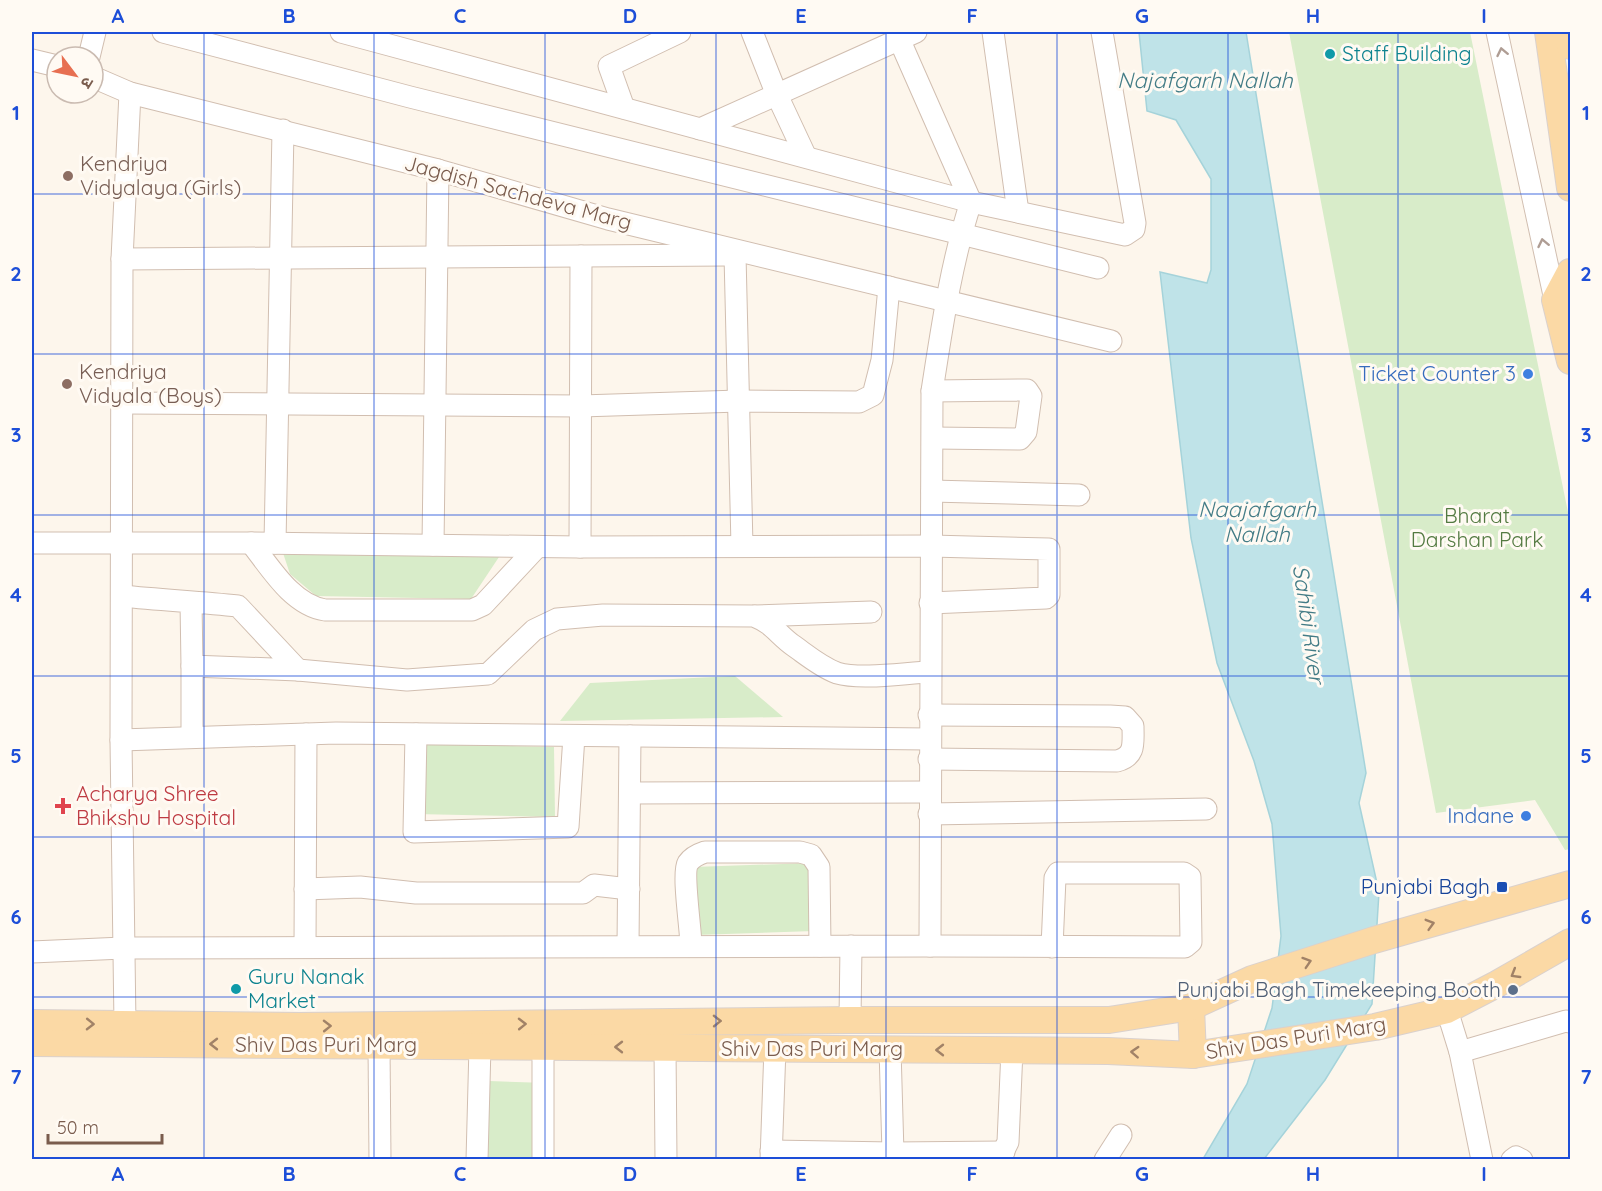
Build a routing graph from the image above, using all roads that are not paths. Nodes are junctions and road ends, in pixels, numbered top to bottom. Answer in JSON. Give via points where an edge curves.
{"nodes":[{"id":1,"x":163,"y":32,"type":"edge"},
{"id":2,"x":341,"y":32,"type":"edge"},
{"id":3,"x":680,"y":32,"type":"edge"},
{"id":4,"x":752,"y":32,"type":"edge"},
{"id":5,"x":993,"y":32,"type":"edge"},
{"id":6,"x":1102,"y":32,"type":"edge"},
{"id":7,"x":1497,"y":32,"type":"edge"},
{"id":8,"x":1548,"y":32,"type":"edge"},
{"id":9,"x":1568,"y":32,"type":"edge"},
{"id":10,"x":904,"y":34,"type":"edge"},
{"id":11,"x":1570,"y":46,"type":"edge"},
{"id":12,"x":105,"y":82,"type":"edge"},
{"id":13,"x":130,"y":93,"type":"junction"},
{"id":14,"x":777,"y":94,"type":"junction"},
{"id":15,"x":624,"y":108,"type":"junction"},
{"id":16,"x":700,"y":129,"type":"junction"},
{"id":17,"x":283,"y":130,"type":"junction"},
{"id":18,"x":806,"y":157,"type":"junction"},
{"id":19,"x":438,"y":170,"type":"junction"},
{"id":20,"x":1570,"y":188,"type":"edge"},
{"id":21,"x":971,"y":202,"type":"junction"},
{"id":22,"x":1018,"y":212,"type":"junction"},
{"id":23,"x":961,"y":233,"type":"junction"},
{"id":24,"x":735,"y":255,"type":"junction"},
{"id":25,"x":762,"y":255,"type":"junction"},
{"id":26,"x":581,"y":256,"type":"junction"},
{"id":27,"x":439,"y":257,"type":"junction"},
{"id":28,"x":281,"y":258,"type":"junction"},
{"id":29,"x":122,"y":259,"type":"junction"},
{"id":30,"x":1098,"y":268,"type":"dead end"},
{"id":31,"x":1570,"y":272,"type":"edge"},
{"id":32,"x":889,"y":287,"type":"junction"},
{"id":33,"x":1555,"y":300,"type":"junction"},
{"id":34,"x":946,"y":302,"type":"junction"},
{"id":35,"x":1111,"y":341,"type":"dead end"},
{"id":36,"x":1570,"y":361,"type":"edge"},
{"id":37,"x":932,"y":391,"type":"junction"},
{"id":38,"x":738,"y":400,"type":"junction"},
{"id":39,"x":123,"y":404,"type":"junction"},
{"id":40,"x":279,"y":404,"type":"junction"},
{"id":41,"x":436,"y":404,"type":"junction"},
{"id":42,"x":581,"y":406,"type":"junction"},
{"id":43,"x":933,"y":438,"type":"junction"},
{"id":44,"x":932,"y":491,"type":"junction"},
{"id":45,"x":1079,"y":495,"type":"dead end"},
{"id":46,"x":123,"y":542,"type":"junction"},
{"id":47,"x":32,"y":543,"type":"edge"},
{"id":48,"x":251,"y":543,"type":"junction"},
{"id":49,"x":275,"y":543,"type":"junction"},
{"id":50,"x":433,"y":545,"type":"junction"},
{"id":51,"x":742,"y":546,"type":"junction"},
{"id":52,"x":931,"y":546,"type":"junction"},
{"id":53,"x":537,"y":547,"type":"junction"},
{"id":54,"x":580,"y":547,"type":"junction"},
{"id":55,"x":122,"y":596,"type":"junction"},
{"id":56,"x":191,"y":602,"type":"junction"},
{"id":57,"x":930,"y":603,"type":"junction"},
{"id":58,"x":871,"y":612,"type":"dead end"},
{"id":59,"x":754,"y":616,"type":"junction"},
{"id":60,"x":192,"y":666,"type":"junction"},
{"id":61,"x":298,"y":670,"type":"junction"},
{"id":62,"x":930,"y":672,"type":"junction"},
{"id":63,"x":929,"y":715,"type":"junction"},
{"id":64,"x":306,"y":734,"type":"junction"},
{"id":65,"x":417,"y":734,"type":"junction"},
{"id":66,"x":574,"y":736,"type":"junction"},
{"id":67,"x":630,"y":736,"type":"junction"},
{"id":68,"x":192,"y":738,"type":"junction"},
{"id":69,"x":120,"y":740,"type":"junction"},
{"id":70,"x":929,"y":749,"type":"junction"},
{"id":71,"x":929,"y":792,"type":"junction"},
{"id":72,"x":630,"y":793,"type":"junction"},
{"id":73,"x":1206,"y":809,"type":"dead end"},
{"id":74,"x":929,"y":814,"type":"junction"},
{"id":75,"x":1570,"y":884,"type":"edge"},
{"id":76,"x":305,"y":889,"type":"junction"},
{"id":77,"x":629,"y":889,"type":"junction"},
{"id":78,"x":1569,"y":943,"type":"edge"},
{"id":79,"x":628,"y":946,"type":"junction"},
{"id":80,"x":691,"y":946,"type":"junction"},
{"id":81,"x":820,"y":946,"type":"junction"},
{"id":82,"x":850,"y":946,"type":"junction"},
{"id":83,"x":930,"y":946,"type":"junction"},
{"id":84,"x":305,"y":947,"type":"junction"},
{"id":85,"x":1052,"y":947,"type":"junction"},
{"id":86,"x":123,"y":948,"type":"junction"},
{"id":87,"x":32,"y":952,"type":"edge"},
{"id":88,"x":1191,"y":1007,"type":"junction"},
{"id":89,"x":1447,"y":1010,"type":"junction"},
{"id":90,"x":850,"y":1020,"type":"junction"},
{"id":91,"x":1570,"y":1022,"type":"edge"},
{"id":92,"x":32,"y":1023,"type":"edge"},
{"id":93,"x":126,"y":1024,"type":"junction"},
{"id":94,"x":32,"y":1043,"type":"edge"},
{"id":95,"x":379,"y":1046,"type":"junction"},
{"id":96,"x":480,"y":1046,"type":"junction"},
{"id":97,"x":543,"y":1047,"type":"junction"},
{"id":98,"x":665,"y":1048,"type":"junction"},
{"id":99,"x":775,"y":1048,"type":"junction"},
{"id":100,"x":890,"y":1050,"type":"junction"},
{"id":101,"x":1012,"y":1050,"type":"junction"},
{"id":102,"x":1460,"y":1052,"type":"junction"},
{"id":103,"x":1193,"y":1055,"type":"junction"},
{"id":104,"x":1121,"y":1135,"type":"dead end"},
{"id":105,"x":893,"y":1153,"type":"junction"},
{"id":106,"x":771,"y":1155,"type":"edge"},
{"id":107,"x":1001,"y":1156,"type":"edge"},
{"id":108,"x":380,"y":1160,"type":"edge"},
{"id":109,"x":477,"y":1160,"type":"edge"},
{"id":110,"x":543,"y":1160,"type":"edge"},
{"id":111,"x":666,"y":1160,"type":"edge"},
{"id":112,"x":1105,"y":1160,"type":"edge"},
{"id":113,"x":1482,"y":1160,"type":"edge"},
{"id":114,"x":1512,"y":1160,"type":"edge"},
{"id":115,"x":1522,"y":1160,"type":"edge"}],
"edges":[{"from":1,"to":23,"type":"street"},
{"from":2,"to":15,"type":"street"},
{"from":3,"to":15,"type":"street","via":[[609,66]]},
{"from":4,"to":14,"type":"street"},
{"from":5,"to":22,"type":"street"},
{"from":6,"to":22,"type":"street","via":[[1134,229],[1125,235]]},
{"from":33,"to":7,"type":"street","one_way":true},
{"from":8,"to":20,"type":"main road"},
{"from":9,"to":11,"type":"main road"},
{"from":10,"to":14,"type":"street"},
{"from":10,"to":21,"type":"street"},
{"from":12,"to":13,"type":"street","name":"Jagdish Sachdeva Marg"},
{"from":13,"to":17,"type":"street","name":"Jagdish Sachdeva Marg"},
{"from":13,"to":29,"type":"street"},
{"from":14,"to":16,"type":"street"},
{"from":14,"to":18,"type":"street"},
{"from":15,"to":16,"type":"street"},
{"from":16,"to":18,"type":"street"},
{"from":17,"to":19,"type":"street","name":"Jagdish Sachdeva Marg"},
{"from":17,"to":28,"type":"street"},
{"from":18,"to":21,"type":"street"},
{"from":19,"to":25,"type":"street","name":"Jagdish Sachdeva Marg","via":[[608,219]]},
{"from":19,"to":27,"type":"street"},
{"from":21,"to":22,"type":"street"},
{"from":21,"to":23,"type":"street"},
{"from":23,"to":30,"type":"street"},
{"from":23,"to":34,"type":"street"},
{"from":24,"to":25,"type":"street"},
{"from":24,"to":26,"type":"street"},
{"from":24,"to":38,"type":"street"},
{"from":25,"to":32,"type":"street","name":"Jagdish Sachdeva Marg"},
{"from":26,"to":27,"type":"street"},
{"from":26,"to":42,"type":"street"},
{"from":27,"to":28,"type":"street"},
{"from":27,"to":41,"type":"street"},
{"from":28,"to":29,"type":"street"},
{"from":28,"to":40,"type":"street"},
{"from":29,"to":39,"type":"street"},
{"from":31,"to":33,"type":"main road"},
{"from":32,"to":34,"type":"street","name":"Jagdish Sachdeva Marg"},
{"from":32,"to":38,"type":"street","via":[[882,360],[873,395],[859,402]]},
{"from":33,"to":36,"type":"main road"},
{"from":34,"to":35,"type":"street","name":"Jagdish Sachdeva Marg"},
{"from":34,"to":37,"type":"street"},
{"from":37,"to":43,"type":"street"},
{"from":37,"to":43,"type":"street","via":[[1027,390],[1031,396],[1026,432],[1020,438]]},
{"from":38,"to":42,"type":"street"},
{"from":38,"to":51,"type":"street"},
{"from":39,"to":40,"type":"street"},
{"from":39,"to":46,"type":"street"},
{"from":40,"to":41,"type":"street"},
{"from":40,"to":49,"type":"street"},
{"from":41,"to":42,"type":"street"},
{"from":41,"to":50,"type":"street"},
{"from":42,"to":54,"type":"street"},
{"from":43,"to":44,"type":"street"},
{"from":44,"to":45,"type":"street"},
{"from":44,"to":52,"type":"street"},
{"from":46,"to":47,"type":"street"},
{"from":46,"to":48,"type":"street"},
{"from":46,"to":55,"type":"street"},
{"from":48,"to":49,"type":"street"},
{"from":48,"to":53,"type":"street","via":[[287,587],[314,608],[325,610],[472,610],[483,605]]},
{"from":49,"to":50,"type":"street"},
{"from":50,"to":53,"type":"street"},
{"from":51,"to":52,"type":"street"},
{"from":51,"to":54,"type":"street"},
{"from":52,"to":57,"type":"street"},
{"from":52,"to":57,"type":"street","via":[[1047,548],[1049,595]]},
{"from":53,"to":54,"type":"street"},
{"from":55,"to":56,"type":"street"},
{"from":55,"to":69,"type":"street"},
{"from":56,"to":60,"type":"street"},
{"from":56,"to":61,"type":"street","via":[[238,606]]},
{"from":57,"to":62,"type":"street"},
{"from":58,"to":59,"type":"street"},
{"from":59,"to":61,"type":"street","via":[[603,615],[557,619],[534,630],[488,674],[407,680]]},
{"from":59,"to":62,"type":"street","via":[[768,622],[787,642],[823,667],[838,673],[853,676]]},
{"from":60,"to":61,"type":"street"},
{"from":60,"to":68,"type":"street"},
{"from":62,"to":63,"type":"street"},
{"from":63,"to":70,"type":"street"},
{"from":63,"to":70,"type":"street","via":[[1125,717],[1133,726],[1131,754],[1117,760]]},
{"from":64,"to":65,"type":"street"},
{"from":64,"to":68,"type":"street"},
{"from":64,"to":76,"type":"street"},
{"from":65,"to":66,"type":"street"},
{"from":65,"to":66,"type":"street","via":[[414,832],[568,826]]},
{"from":66,"to":67,"type":"street"},
{"from":67,"to":70,"type":"street"},
{"from":67,"to":72,"type":"street"},
{"from":68,"to":69,"type":"street"},
{"from":69,"to":86,"type":"street"},
{"from":70,"to":71,"type":"street"},
{"from":71,"to":72,"type":"street"},
{"from":71,"to":74,"type":"street"},
{"from":72,"to":77,"type":"street"},
{"from":73,"to":74,"type":"street"},
{"from":74,"to":83,"type":"street"},
{"from":88,"to":75,"type":"main road","name":"Shiv Das Puri Marg","one_way":true,"via":[[1252,979]]},
{"from":76,"to":77,"type":"street","via":[[583,893],[594,885]]},
{"from":76,"to":84,"type":"street"},
{"from":77,"to":79,"type":"street"},
{"from":78,"to":89,"type":"main road","name":"Shiv Das Puri Marg","one_way":true},
{"from":79,"to":80,"type":"street"},
{"from":79,"to":84,"type":"street"},
{"from":80,"to":81,"type":"street"},
{"from":80,"to":81,"type":"street","via":[[688,862],[705,852],[800,852],[811,855],[819,867]]},
{"from":81,"to":82,"type":"street"},
{"from":82,"to":83,"type":"street"},
{"from":82,"to":90,"type":"street"},
{"from":83,"to":85,"type":"street"},
{"from":84,"to":86,"type":"street"},
{"from":85,"to":85,"type":"street","via":[[1188,946],[1190,877],[1184,873],[1058,873]]},
{"from":86,"to":87,"type":"street"},
{"from":86,"to":93,"type":"street"},
{"from":88,"to":90,"type":"main road","name":"Shiv Das Puri Marg","via":[[1109,1020]]},
{"from":88,"to":103,"type":"main road"},
{"from":89,"to":102,"type":"street"},
{"from":89,"to":103,"type":"main road","name":"Shiv Das Puri Marg","via":[[1376,1028]]},
{"from":93,"to":90,"type":"main road","name":"Shiv Das Puri Marg","one_way":true},
{"from":91,"to":102,"type":"street"},
{"from":92,"to":93,"type":"main road","name":"Shiv Das Puri Marg","one_way":true},
{"from":95,"to":94,"type":"main road","name":"Shiv Das Puri Marg","one_way":true},
{"from":95,"to":96,"type":"main road","name":"Shiv Das Puri Marg"},
{"from":95,"to":108,"type":"street"},
{"from":96,"to":97,"type":"main road","name":"Shiv Das Puri Marg"},
{"from":96,"to":109,"type":"street"},
{"from":98,"to":97,"type":"main road","name":"Shiv Das Puri Marg","one_way":true},
{"from":97,"to":110,"type":"street"},
{"from":98,"to":99,"type":"main road","name":"Shiv Das Puri Marg"},
{"from":98,"to":111,"type":"street"},
{"from":99,"to":100,"type":"main road","name":"Shiv Das Puri Marg"},
{"from":99,"to":106,"type":"street"},
{"from":101,"to":100,"type":"main road","name":"Shiv Das Puri Marg","one_way":true},
{"from":100,"to":105,"type":"street"},
{"from":103,"to":101,"type":"main road","name":"Shiv Das Puri Marg","one_way":true},
{"from":101,"to":107,"type":"street","via":[[1008,1142]]},
{"from":102,"to":113,"type":"street"},
{"from":104,"to":112,"type":"street"},
{"from":105,"to":106,"type":"street"},
{"from":105,"to":107,"type":"street"},
{"from":114,"to":115,"type":"street"}]}
